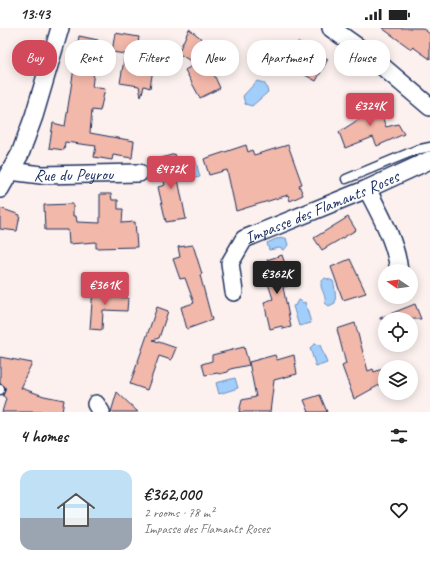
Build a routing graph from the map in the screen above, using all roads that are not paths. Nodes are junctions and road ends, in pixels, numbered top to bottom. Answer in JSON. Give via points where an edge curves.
{"nodes":[{"id":1,"x":60,"y":28,"type":"edge"},
{"id":2,"x":331,"y":28,"type":"edge"},
{"id":3,"x":430,"y":107,"type":"edge"},
{"id":4,"x":430,"y":147,"type":"edge"},
{"id":5,"x":430,"y":160,"type":"edge"},
{"id":6,"x":10,"y":171,"type":"junction"},
{"id":7,"x":139,"y":173,"type":"dead end"},
{"id":8,"x":346,"y":179,"type":"dead end"},
{"id":9,"x":0,"y":189,"type":"edge"},
{"id":10,"x":367,"y":189,"type":"junction"},
{"id":11,"x":398,"y":264,"type":"edge"},
{"id":12,"x":234,"y":292,"type":"dead end"}],
"edges":[{"from":1,"to":6,"type":"street","name":"Rue du Peyrou","via":[[34,116],[20,154]]},
{"from":2,"to":3,"type":"street","via":[[369,55]]},
{"from":4,"to":8,"type":"lane","via":[[416,150]]},
{"from":5,"to":10,"type":"street","name":"Impasse des Flamants Roses"},
{"from":6,"to":7,"type":"street","name":"Rue du Peyrou","via":[[61,176]]},
{"from":6,"to":9,"type":"street","name":"Rue du Peyrou"},
{"from":10,"to":11,"type":"street","via":[[381,217]]},
{"from":10,"to":12,"type":"street","name":"Impasse des Flamants Roses","via":[[244,238],[230,263]]}]}
